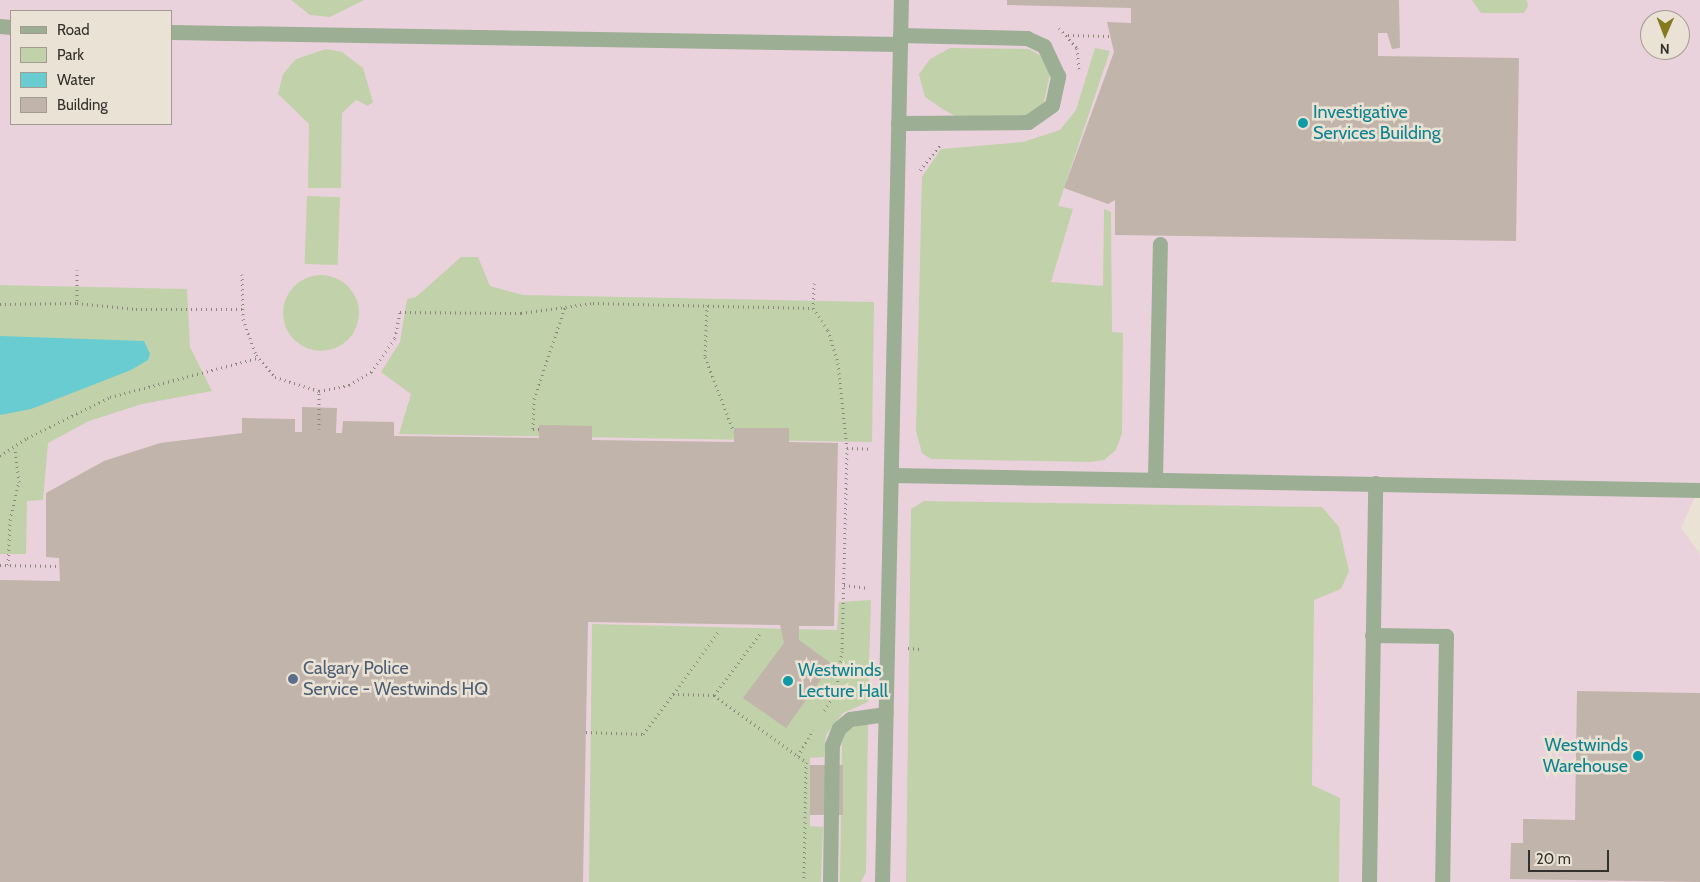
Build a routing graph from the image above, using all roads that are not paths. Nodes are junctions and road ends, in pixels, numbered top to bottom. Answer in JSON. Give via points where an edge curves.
{"nodes":[{"id":1,"x":901,"y":0,"type":"edge"},
{"id":2,"x":172,"y":32,"type":"edge"},
{"id":3,"x":900,"y":39,"type":"junction"},
{"id":4,"x":898,"y":123,"type":"junction"},
{"id":5,"x":1160,"y":244,"type":"dead end"},
{"id":6,"x":892,"y":475,"type":"junction"},
{"id":7,"x":1156,"y":478,"type":"junction"},
{"id":8,"x":1374,"y":483,"type":"junction"},
{"id":9,"x":1700,"y":490,"type":"edge"},
{"id":10,"x":1372,"y":635,"type":"junction"},
{"id":11,"x":886,"y":714,"type":"junction"},
{"id":12,"x":830,"y":882,"type":"edge"},
{"id":13,"x":882,"y":882,"type":"edge"},
{"id":14,"x":1369,"y":882,"type":"edge"},
{"id":15,"x":1442,"y":882,"type":"edge"}],
"edges":[{"from":1,"to":3,"type":"lane"},
{"from":2,"to":3,"type":"lane"},
{"from":3,"to":4,"type":"lane"},
{"from":3,"to":4,"type":"lane","via":[[1027,38],[1044,46],[1058,76],[1052,105],[1038,118],[1017,124]]},
{"from":4,"to":6,"type":"lane"},
{"from":5,"to":7,"type":"lane"},
{"from":6,"to":7,"type":"lane"},
{"from":6,"to":11,"type":"lane"},
{"from":7,"to":8,"type":"lane"},
{"from":8,"to":9,"type":"lane"},
{"from":8,"to":10,"type":"lane"},
{"from":10,"to":14,"type":"lane"},
{"from":10,"to":15,"type":"lane","via":[[1446,636]]},
{"from":11,"to":12,"type":"lane","via":[[850,719],[840,728],[832,745]]},
{"from":11,"to":13,"type":"lane"}]}
